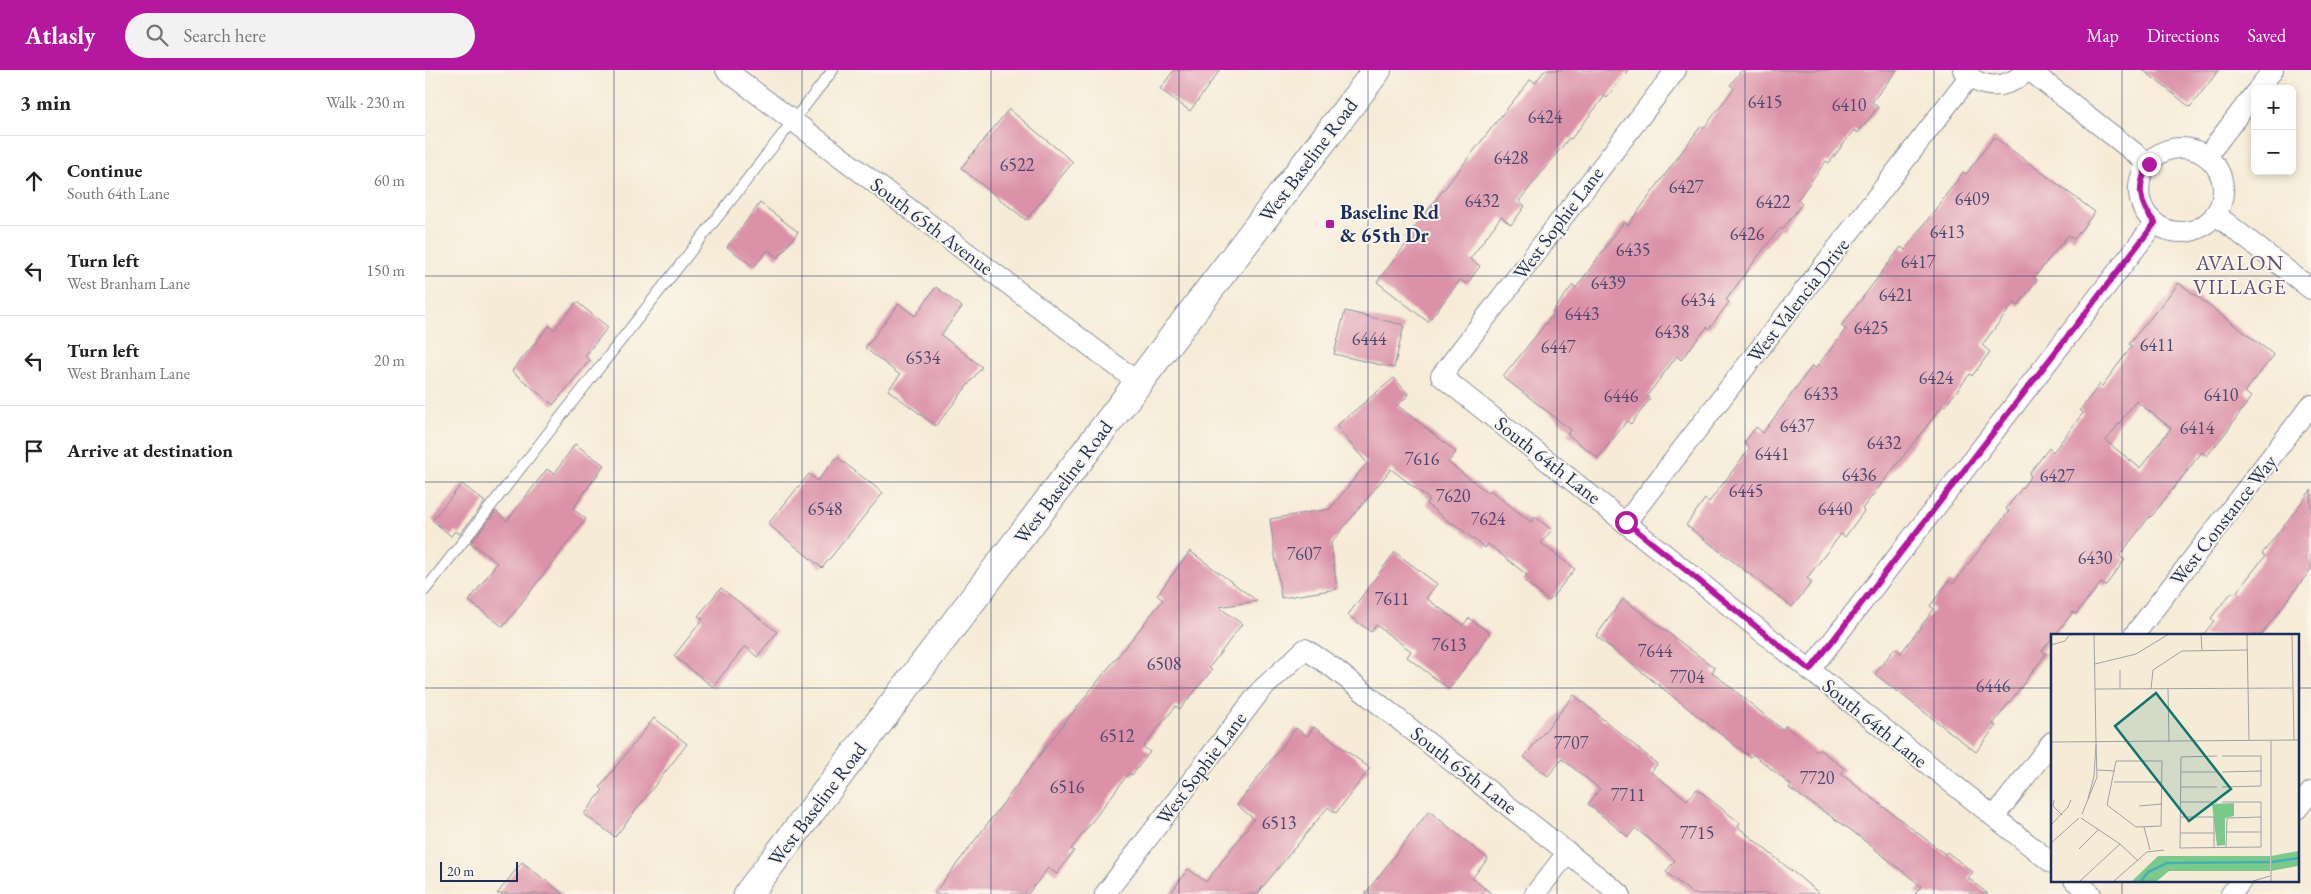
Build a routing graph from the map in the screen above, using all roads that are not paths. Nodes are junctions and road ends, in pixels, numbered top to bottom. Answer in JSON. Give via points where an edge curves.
{"nodes":[{"id":1,"x":725,"y":70,"type":"edge"},
{"id":2,"x":833,"y":70,"type":"edge"},
{"id":3,"x":1377,"y":70,"type":"edge"},
{"id":4,"x":1676,"y":70,"type":"edge"},
{"id":5,"x":2028,"y":70,"type":"edge"},
{"id":6,"x":2273,"y":70,"type":"edge"},
{"id":7,"x":1966,"y":74,"type":"edge"},
{"id":8,"x":2261,"y":85,"type":"edge"},
{"id":9,"x":2251,"y":98,"type":"edge"},
{"id":10,"x":794,"y":122,"type":"junction"},
{"id":11,"x":2207,"y":156,"type":"junction"},
{"id":12,"x":2149,"y":164,"type":"junction"},
{"id":13,"x":2215,"y":214,"type":"junction"},
{"id":14,"x":2155,"y":223,"type":"junction"},
{"id":15,"x":2311,"y":288,"type":"edge"},
{"id":16,"x":1441,"y":376,"type":"joint"},
{"id":17,"x":1139,"y":383,"type":"junction"},
{"id":18,"x":2311,"y":405,"type":"edge"},
{"id":19,"x":1626,"y":522,"type":"junction"},
{"id":20,"x":425,"y":590,"type":"edge"},
{"id":21,"x":2135,"y":634,"type":"edge"},
{"id":22,"x":1305,"y":649,"type":"joint"},
{"id":23,"x":1810,"y":670,"type":"junction"},
{"id":24,"x":2051,"y":743,"type":"edge"},
{"id":25,"x":2311,"y":792,"type":"edge"},
{"id":26,"x":2299,"y":807,"type":"edge"},
{"id":27,"x":1994,"y":817,"type":"junction"},
{"id":28,"x":1568,"y":852,"type":"junction"},
{"id":29,"x":2051,"y":862,"type":"edge"},
{"id":30,"x":2076,"y":882,"type":"edge"},
{"id":31,"x":2240,"y":882,"type":"edge"},
{"id":32,"x":748,"y":894,"type":"edge"},
{"id":33,"x":1105,"y":894,"type":"edge"},
{"id":34,"x":1535,"y":894,"type":"edge"},
{"id":35,"x":1620,"y":894,"type":"edge"},
{"id":36,"x":2091,"y":894,"type":"edge"},
{"id":37,"x":2231,"y":894,"type":"edge"}],
"edges":[{"from":1,"to":10,"type":"street","name":"South 65th Avenue"},
{"from":2,"to":10,"type":"lane"},
{"from":3,"to":17,"type":"main road","name":"West Baseline Road"},
{"from":4,"to":16,"type":"street","name":"West Sophie Lane"},
{"from":5,"to":7,"type":"street","name":"West Valencia Drive","via":[[2019,79],[1994,86],[1980,84]]},
{"from":5,"to":12,"type":"street"},
{"from":6,"to":8,"type":"street"},
{"from":7,"to":19,"type":"street","name":"West Valencia Drive"},
{"from":9,"to":11,"type":"street"},
{"from":10,"to":17,"type":"street","name":"South 65th Avenue"},
{"from":10,"to":20,"type":"lane"},
{"from":11,"to":12,"type":"street","via":[[2195,150],[2170,149]]},
{"from":11,"to":13,"type":"street","via":[[2216,166],[2223,190]]},
{"from":12,"to":14,"type":"street","via":[[2142,175],[2140,195]]},
{"from":13,"to":14,"type":"street","via":[[2201,227],[2182,232]]},
{"from":13,"to":15,"type":"street"},
{"from":14,"to":23,"type":"street"},
{"from":16,"to":19,"type":"street","name":"South 64th Lane"},
{"from":17,"to":32,"type":"main road","name":"West Baseline Road"},
{"from":18,"to":21,"type":"street","name":"West Constance Way"},
{"from":19,"to":23,"type":"street","name":"South 64th Lane"},
{"from":22,"to":28,"type":"street","name":"South 65th Lane"},
{"from":22,"to":33,"type":"street","name":"West Sophie Lane","via":[[1261,690]]},
{"from":23,"to":27,"type":"street","name":"South 64th Lane"},
{"from":24,"to":27,"type":"street"},
{"from":25,"to":26,"type":"street"},
{"from":27,"to":29,"type":"street","name":"South 64th Lane"},
{"from":28,"to":34,"type":"street"},
{"from":28,"to":35,"type":"street","name":"South 65th Lane"},
{"from":30,"to":36,"type":"street"},
{"from":31,"to":37,"type":"street"}]}
